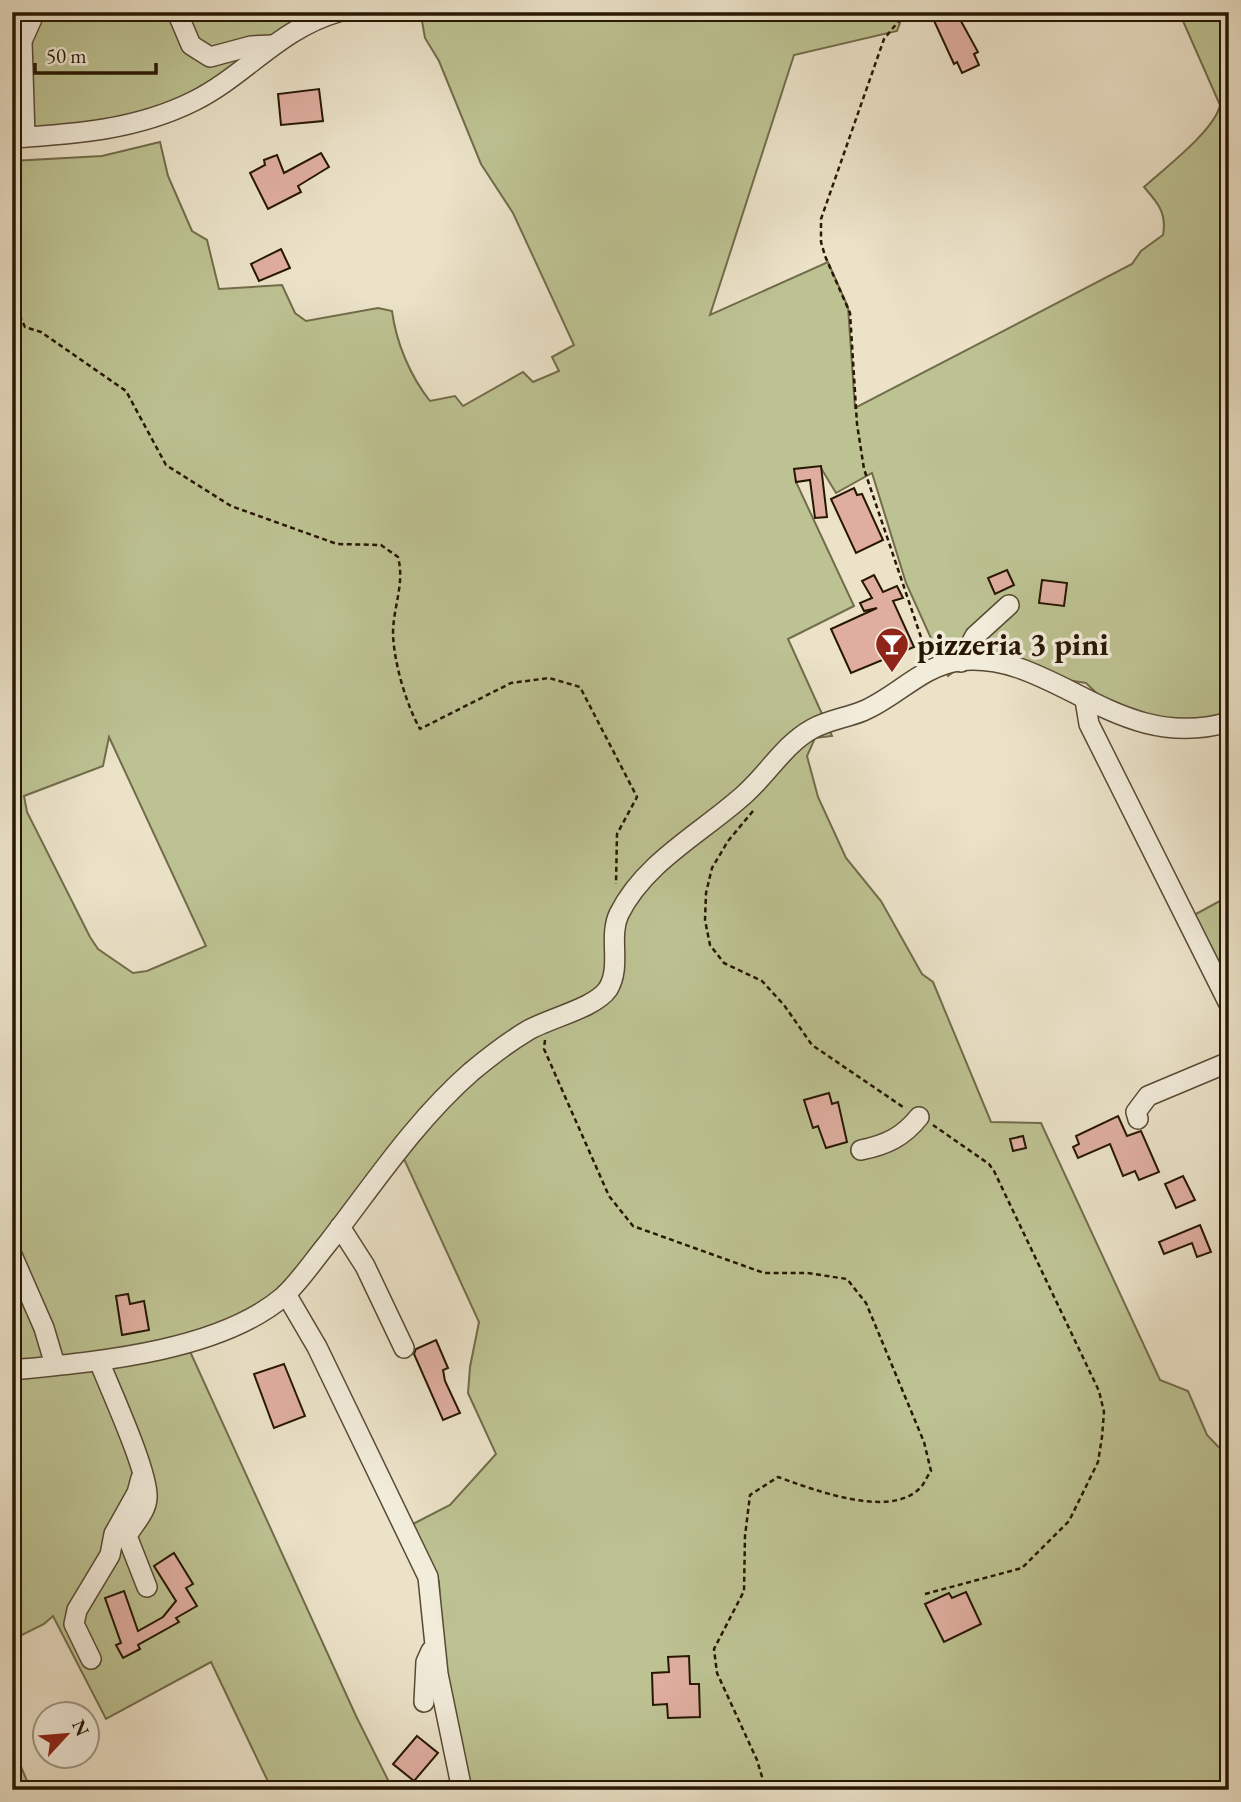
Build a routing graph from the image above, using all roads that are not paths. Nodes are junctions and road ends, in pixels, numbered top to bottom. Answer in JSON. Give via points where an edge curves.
{"nodes":[{"id":1,"x":35,"y":12,"type":"edge"},
{"id":2,"x":177,"y":12,"type":"edge"},
{"id":3,"x":338,"y":12,"type":"edge"},
{"id":4,"x":273,"y":45,"type":"junction"},
{"id":5,"x":19,"y":138,"type":"edge"},
{"id":6,"x":1009,"y":605,"type":"dead end"},
{"id":7,"x":961,"y":662,"type":"junction"},
{"id":8,"x":1085,"y":700,"type":"junction"},
{"id":9,"x":1229,"y":722,"type":"edge"},
{"id":10,"x":1229,"y":1004,"type":"edge"},
{"id":11,"x":1229,"y":1062,"type":"edge"},
{"id":12,"x":919,"y":1117,"type":"road end"},
{"id":13,"x":1138,"y":1119,"type":"dead end"},
{"id":14,"x":861,"y":1150,"type":"dead end"},
{"id":15,"x":340,"y":1227,"type":"junction"},
{"id":16,"x":12,"y":1255,"type":"edge"},
{"id":17,"x":286,"y":1294,"type":"junction"},
{"id":18,"x":404,"y":1348,"type":"dead end"},
{"id":19,"x":99,"y":1361,"type":"junction"},
{"id":20,"x":55,"y":1366,"type":"junction"},
{"id":21,"x":12,"y":1370,"type":"edge"},
{"id":22,"x":142,"y":1474,"type":"junction"},
{"id":23,"x":147,"y":1587,"type":"dead end"},
{"id":24,"x":434,"y":1643,"type":"junction"},
{"id":25,"x":91,"y":1659,"type":"dead end"},
{"id":26,"x":424,"y":1702,"type":"dead end"},
{"id":27,"x":462,"y":1790,"type":"edge"}],
"edges":[{"from":1,"to":5,"type":"street","via":[[22,41]]},
{"from":2,"to":4,"type":"street","via":[[191,45],[210,57]]},
{"from":3,"to":4,"type":"street","via":[[299,26]]},
{"from":4,"to":5,"type":"street","via":[[194,101],[167,112],[97,132]]},
{"from":6,"to":7,"type":"street","via":[[975,636]]},
{"from":7,"to":8,"type":"street","via":[[1006,666]]},
{"from":7,"to":15,"type":"street","via":[[933,669],[883,701],[810,729],[785,748],[752,788],[660,862],[625,902],[616,918],[613,973],[607,989],[592,1003],[545,1021],[499,1049],[448,1093]]},
{"from":8,"to":9,"type":"street","via":[[1150,726],[1183,730]]},
{"from":8,"to":10,"type":"street","via":[[1089,724]]},
{"from":11,"to":13,"type":"street","via":[[1149,1096],[1136,1112]]},
{"from":12,"to":14,"type":"street","via":[[907,1132],[884,1146]]},
{"from":15,"to":17,"type":"street"},
{"from":15,"to":18,"type":"street","via":[[365,1266]]},
{"from":16,"to":20,"type":"street"},
{"from":17,"to":19,"type":"street","via":[[270,1307],[223,1329],[142,1354]]},
{"from":17,"to":24,"type":"street","via":[[317,1347],[428,1577]]},
{"from":19,"to":20,"type":"street"},
{"from":19,"to":22,"type":"street"},
{"from":20,"to":21,"type":"street"},
{"from":22,"to":23,"type":"street","via":[[147,1497],[143,1514],[127,1536]]},
{"from":22,"to":25,"type":"street","via":[[137,1493],[114,1534],[110,1555],[77,1610],[74,1623]]},
{"from":24,"to":26,"type":"street","via":[[426,1662]]},
{"from":24,"to":27,"type":"street"}]}
